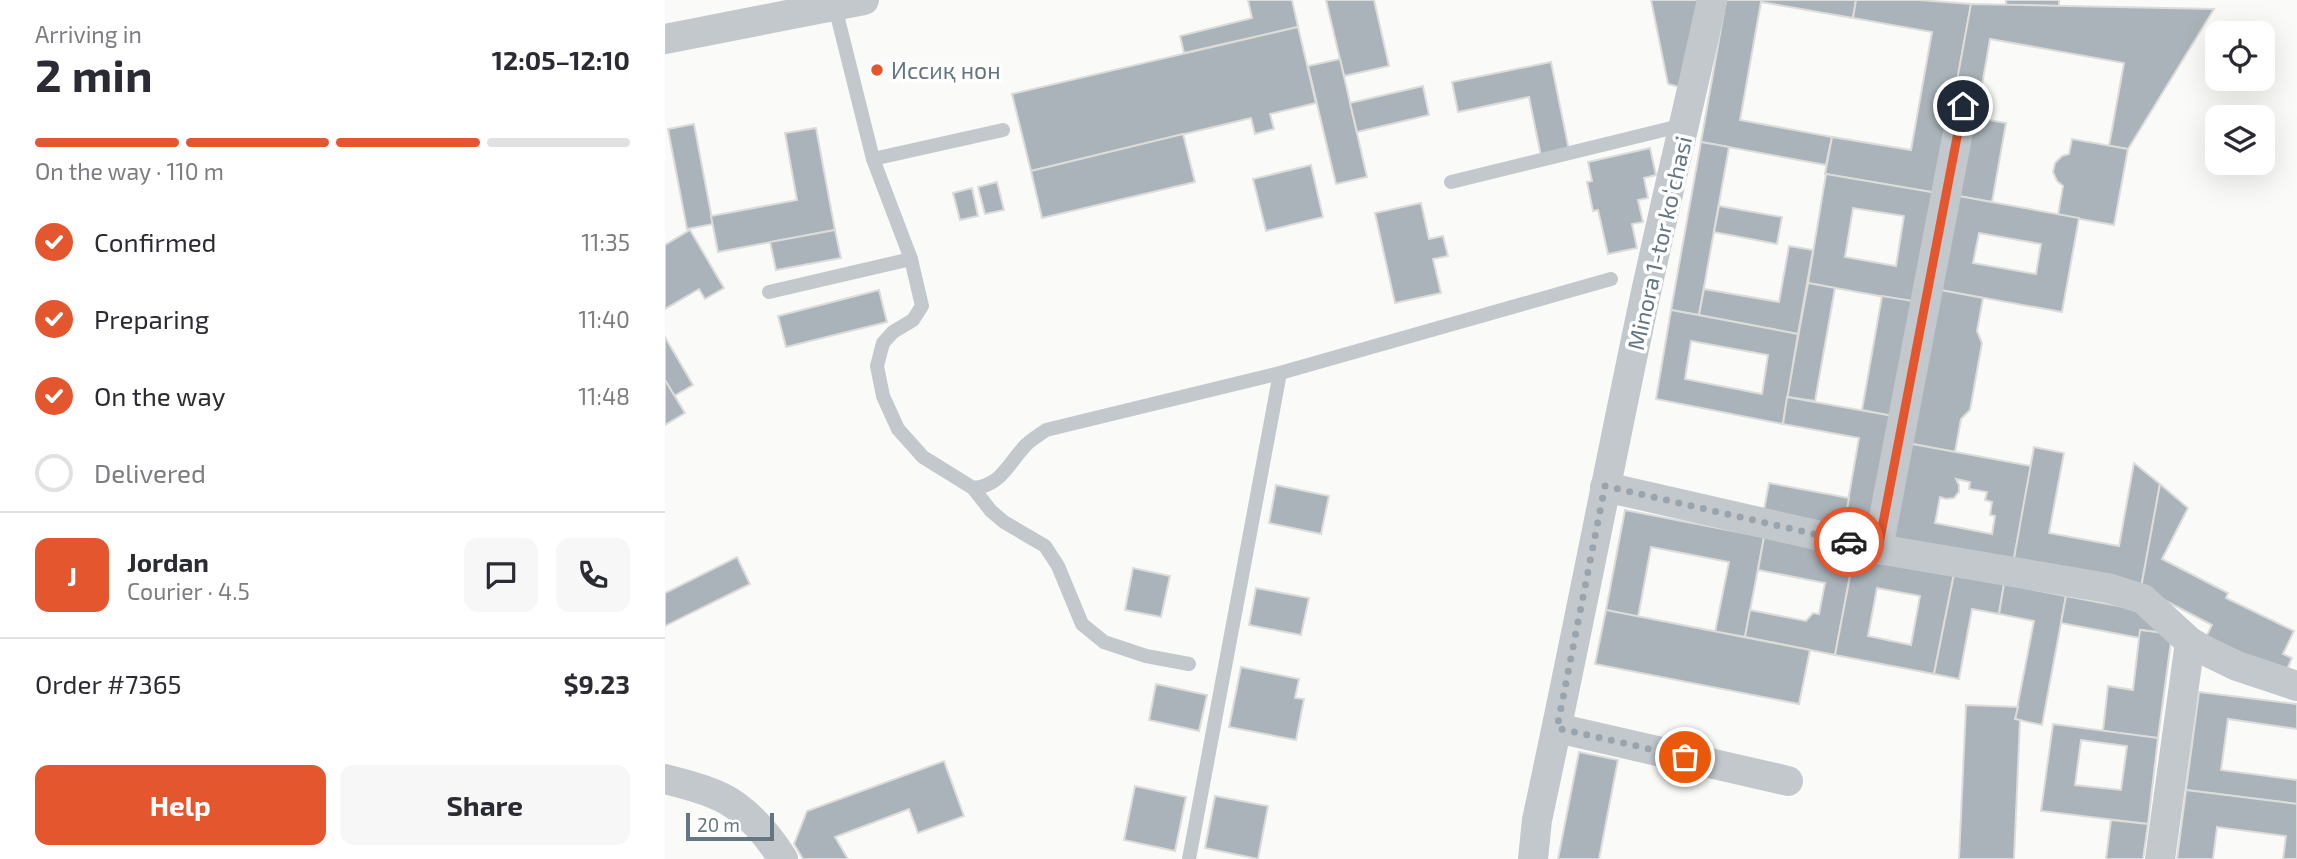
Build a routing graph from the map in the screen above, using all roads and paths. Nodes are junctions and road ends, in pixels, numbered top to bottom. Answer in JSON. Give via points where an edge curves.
{"nodes":[{"id":1,"x":864,"y":0,"type":"edge"},
{"id":2,"x":1712,"y":0,"type":"edge"},
{"id":3,"x":835,"y":7,"type":"junction"},
{"id":4,"x":665,"y":39,"type":"edge"},
{"id":5,"x":1963,"y":106,"type":"dead end"},
{"id":6,"x":1686,"y":125,"type":"junction"},
{"id":7,"x":1003,"y":130,"type":"dead end"},
{"id":8,"x":873,"y":159,"type":"junction"},
{"id":9,"x":1451,"y":182,"type":"dead end"},
{"id":10,"x":911,"y":259,"type":"junction"},
{"id":11,"x":1611,"y":279,"type":"dead end"},
{"id":12,"x":769,"y":292,"type":"dead end"},
{"id":13,"x":1280,"y":373,"type":"junction"},
{"id":14,"x":1605,"y":486,"type":"junction"},
{"id":15,"x":973,"y":488,"type":"junction"},
{"id":16,"x":1878,"y":549,"type":"junction"},
{"id":17,"x":2190,"y":642,"type":"junction"},
{"id":18,"x":1189,"y":664,"type":"dead end"},
{"id":19,"x":2297,"y":686,"type":"edge"},
{"id":20,"x":1557,"y":728,"type":"junction"},
{"id":21,"x":665,"y":779,"type":"edge"},
{"id":22,"x":1788,"y":781,"type":"dead end"},
{"id":23,"x":783,"y":859,"type":"edge"},
{"id":24,"x":1189,"y":859,"type":"edge"},
{"id":25,"x":1534,"y":859,"type":"edge"},
{"id":26,"x":2160,"y":859,"type":"edge"}],
"edges":[{"from":1,"to":3,"type":"street"},
{"from":2,"to":6,"type":"street","name":"Minora 1-tor koʻchasi"},
{"from":3,"to":4,"type":"street"},
{"from":3,"to":8,"type":"lane"},
{"from":5,"to":16,"type":"street"},
{"from":6,"to":9,"type":"lane"},
{"from":6,"to":14,"type":"street","name":"Minora 1-tor koʻchasi"},
{"from":7,"to":8,"type":"lane"},
{"from":8,"to":10,"type":"lane"},
{"from":10,"to":12,"type":"lane"},
{"from":10,"to":15,"type":"lane","via":[[922,306],[913,320],[883,343],[877,366],[883,396],[898,429],[923,457]]},
{"from":11,"to":13,"type":"lane"},
{"from":13,"to":15,"type":"lane","via":[[1046,430],[1026,444],[1001,477],[986,487]]},
{"from":13,"to":24,"type":"lane"},
{"from":14,"to":16,"type":"street"},
{"from":14,"to":20,"type":"street","name":"Minora 1-tor koʻchasi"},
{"from":15,"to":18,"type":"lane","via":[[1004,522],[1045,546],[1083,624],[1104,642]]},
{"from":16,"to":17,"type":"street","via":[[2108,588],[2143,599]]},
{"from":17,"to":19,"type":"street","via":[[2237,666]]},
{"from":17,"to":26,"type":"street"},
{"from":20,"to":22,"type":"street"},
{"from":20,"to":25,"type":"street","name":"Minora 1-tor koʻchasi","via":[[1537,820]]},
{"from":21,"to":23,"type":"street","via":[[736,806]]}]}
